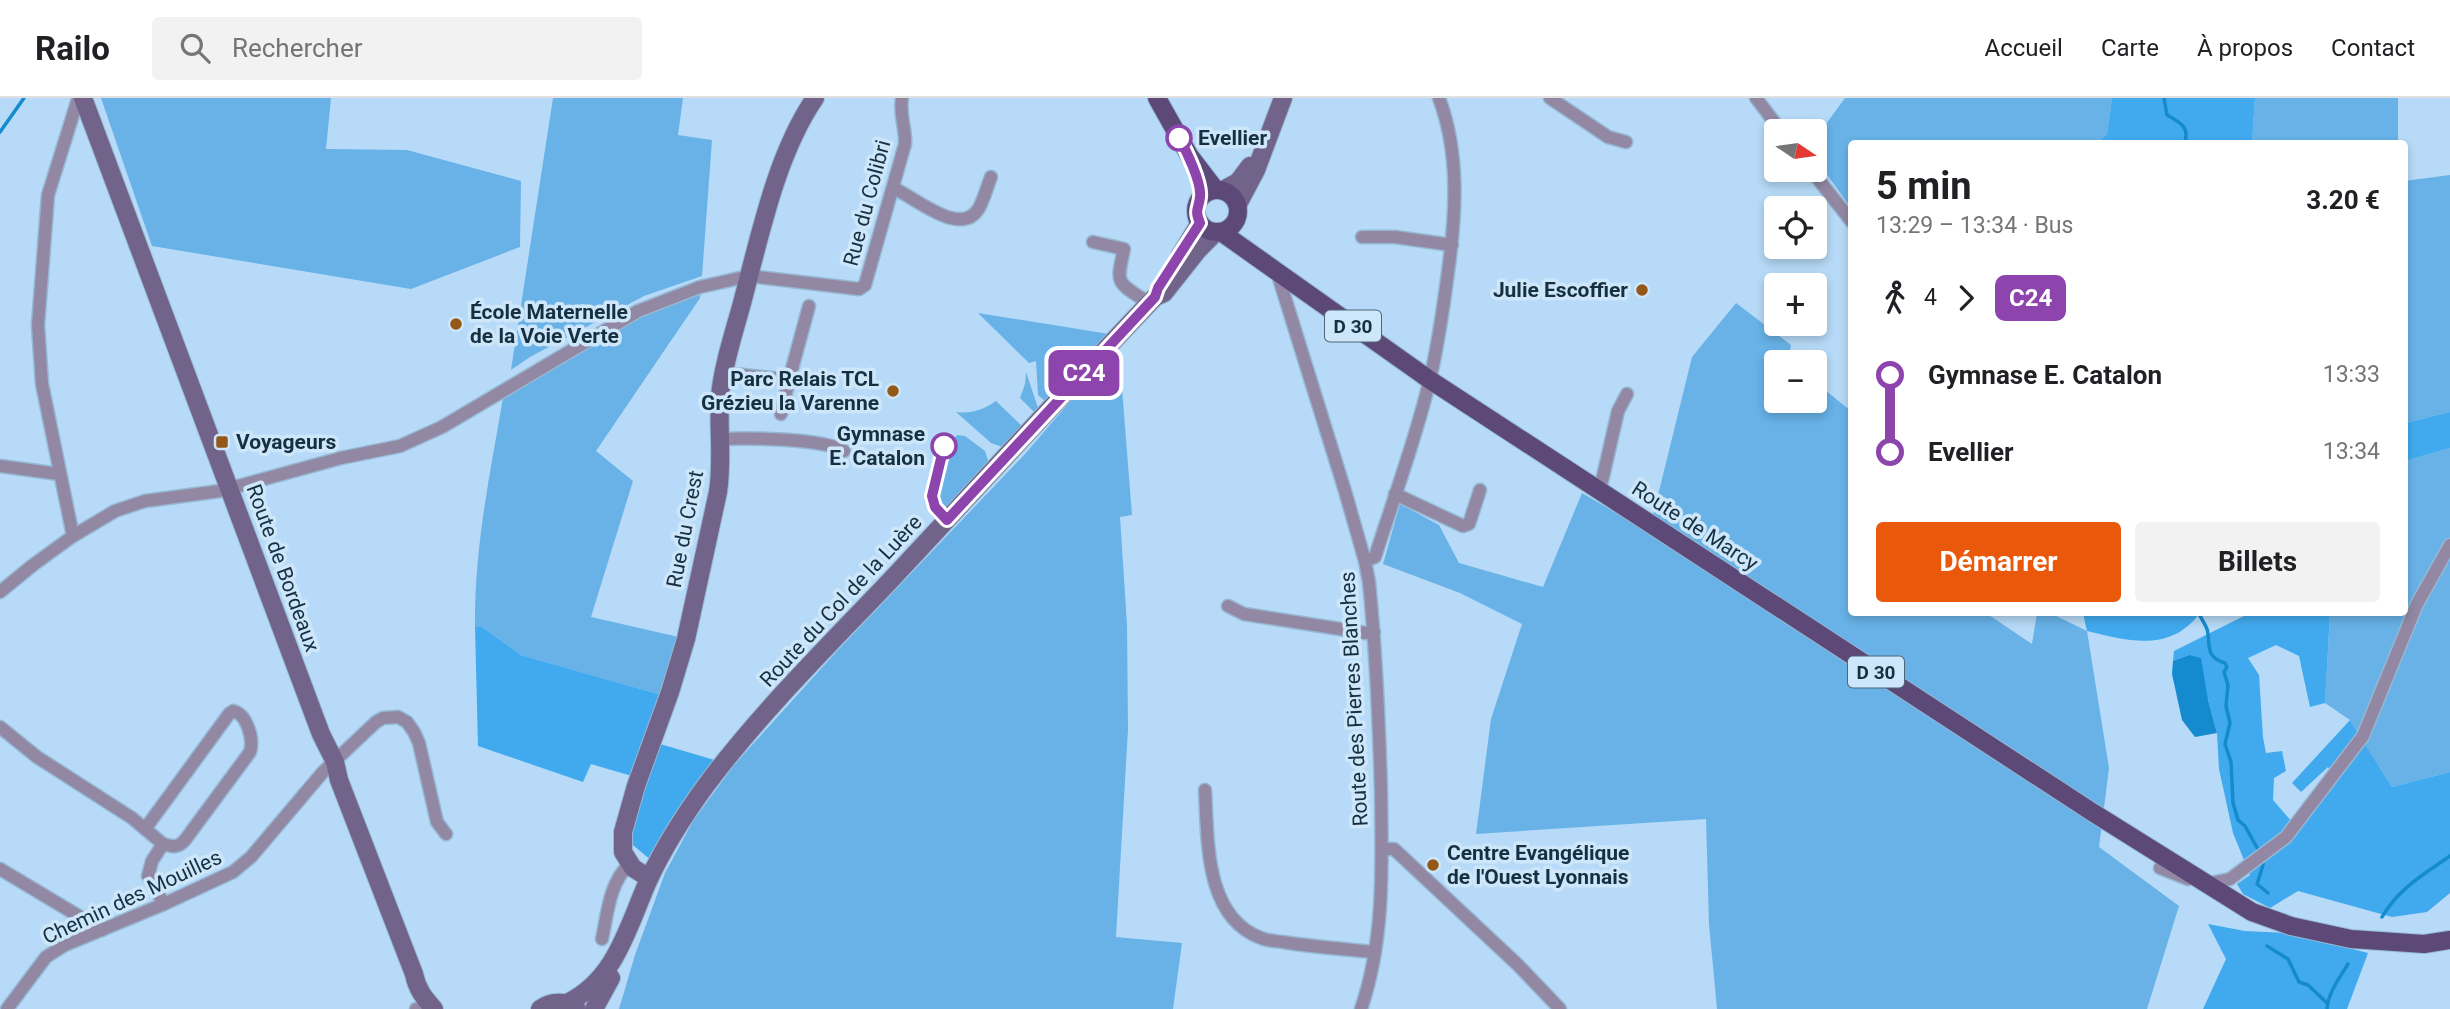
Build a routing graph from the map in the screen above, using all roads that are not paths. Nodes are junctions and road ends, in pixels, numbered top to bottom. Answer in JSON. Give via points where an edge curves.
{"nodes":[{"id":1,"x":82,"y":98,"type":"edge"},
{"id":2,"x":815,"y":98,"type":"edge"},
{"id":3,"x":902,"y":98,"type":"edge"},
{"id":4,"x":1157,"y":98,"type":"edge"},
{"id":5,"x":1283,"y":98,"type":"edge"},
{"id":6,"x":1439,"y":98,"type":"edge"},
{"id":7,"x":1550,"y":98,"type":"edge"},
{"id":8,"x":1756,"y":98,"type":"edge"},
{"id":9,"x":1772,"y":119,"type":"edge"},
{"id":10,"x":1272,"y":127,"type":"junction"},
{"id":11,"x":1626,"y":142,"type":"dead end"},
{"id":12,"x":991,"y":177,"type":"dead end"},
{"id":13,"x":1820,"y":182,"type":"edge"},
{"id":14,"x":893,"y":188,"type":"junction"},
{"id":15,"x":1213,"y":192,"type":"junction"},
{"id":16,"x":1238,"y":211,"type":"junction"},
{"id":17,"x":1848,"y":217,"type":"edge"},
{"id":18,"x":1212,"y":229,"type":"junction"},
{"id":19,"x":1362,"y":237,"type":"dead end"},
{"id":20,"x":1093,"y":242,"type":"dead end"},
{"id":21,"x":1452,"y":245,"type":"junction"},
{"id":22,"x":1277,"y":272,"type":"junction"},
{"id":23,"x":749,"y":276,"type":"junction"},
{"id":24,"x":1149,"y":298,"type":"junction"},
{"id":25,"x":809,"y":306,"type":"dead end"},
{"id":26,"x":724,"y":373,"type":"junction"},
{"id":27,"x":789,"y":380,"type":"junction"},
{"id":28,"x":1430,"y":380,"type":"junction"},
{"id":29,"x":1627,"y":394,"type":"dead end"},
{"id":30,"x":781,"y":414,"type":"dead end"},
{"id":31,"x":720,"y":439,"type":"junction"},
{"id":32,"x":845,"y":451,"type":"dead end"},
{"id":33,"x":0,"y":466,"type":"edge"},
{"id":34,"x":60,"y":474,"type":"junction"},
{"id":35,"x":230,"y":488,"type":"junction"},
{"id":36,"x":1597,"y":489,"type":"junction"},
{"id":37,"x":1480,"y":490,"type":"dead end"},
{"id":38,"x":1395,"y":494,"type":"junction"},
{"id":39,"x":73,"y":536,"type":"junction"},
{"id":40,"x":2450,"y":545,"type":"edge"},
{"id":41,"x":1365,"y":561,"type":"junction"},
{"id":42,"x":0,"y":592,"type":"edge"},
{"id":43,"x":1228,"y":606,"type":"dead end"},
{"id":44,"x":1374,"y":632,"type":"junction"},
{"id":45,"x":0,"y":727,"type":"edge"},
{"id":46,"x":335,"y":762,"type":"junction"},
{"id":47,"x":1205,"y":789,"type":"dead end"},
{"id":48,"x":2092,"y":812,"type":"junction"},
{"id":49,"x":145,"y":830,"type":"junction"},
{"id":50,"x":446,"y":834,"type":"dead end"},
{"id":51,"x":163,"y":844,"type":"junction"},
{"id":52,"x":1382,"y":849,"type":"junction"},
{"id":53,"x":630,"y":863,"type":"junction"},
{"id":54,"x":2160,"y":868,"type":"junction"},
{"id":55,"x":0,"y":869,"type":"edge"},
{"id":56,"x":649,"y":878,"type":"junction"},
{"id":57,"x":2228,"y":887,"type":"junction"},
{"id":58,"x":164,"y":904,"type":"junction"},
{"id":59,"x":2260,"y":915,"type":"junction"},
{"id":60,"x":102,"y":930,"type":"junction"},
{"id":61,"x":628,"y":932,"type":"junction"},
{"id":62,"x":602,"y":939,"type":"dead end"},
{"id":63,"x":2450,"y":940,"type":"edge"},
{"id":64,"x":1375,"y":952,"type":"junction"},
{"id":65,"x":414,"y":974,"type":"junction"},
{"id":66,"x":573,"y":1006,"type":"edge"},
{"id":67,"x":7,"y":1009,"type":"edge"},
{"id":68,"x":434,"y":1009,"type":"edge"},
{"id":69,"x":447,"y":1009,"type":"edge"},
{"id":70,"x":540,"y":1009,"type":"edge"},
{"id":71,"x":594,"y":1009,"type":"edge"},
{"id":72,"x":1361,"y":1009,"type":"edge"},
{"id":73,"x":1560,"y":1009,"type":"edge"}],
"edges":[{"from":1,"to":34,"type":"street","via":[[48,195],[38,325],[42,384]]},
{"from":1,"to":35,"type":"street","name":"Route de Bordeaux"},
{"from":2,"to":23,"type":"street","name":"Rue du Crest","via":[[787,152]]},
{"from":3,"to":14,"type":"street","name":"Rue du Colibri","via":[[905,144]]},
{"from":4,"to":15,"type":"main road"},
{"from":5,"to":10,"type":"street"},
{"from":6,"to":21,"type":"street","via":[[1449,125],[1455,166]]},
{"from":7,"to":11,"type":"street","via":[[1608,137]]},
{"from":8,"to":9,"type":"street"},
{"from":10,"to":15,"type":"street","via":[[1238,182]]},
{"from":10,"to":16,"type":"street"},
{"from":12,"to":14,"type":"street","via":[[970,219],[947,219]]},
{"from":13,"to":17,"type":"street"},
{"from":14,"to":23,"type":"street","name":"Rue du Colibri","via":[[865,285],[859,289]]},
{"from":15,"to":16,"type":"main road","via":[[1235,198]]},
{"from":15,"to":18,"type":"main road","via":[[1196,205],[1196,215]]},
{"from":16,"to":18,"type":"main road","via":[[1234,224]]},
{"from":16,"to":22,"type":"main road","name":"Route de Marcy","number":"D 30","via":[[1252,244]]},
{"from":18,"to":22,"type":"main road","name":"Route de Marcy","number":"D 30"},
{"from":18,"to":24,"type":"street","name":"Route du Col de la Luère"},
{"from":19,"to":21,"type":"street"},
{"from":20,"to":24,"type":"street","via":[[1124,249],[1118,276],[1122,286]]},
{"from":21,"to":28,"type":"street"},
{"from":22,"to":28,"type":"main road","name":"Route de Marcy","number":"D 30"},
{"from":22,"to":41,"type":"street","name":"Route des Pierres Blanches"},
{"from":23,"to":26,"type":"street","name":"Rue du Crest"},
{"from":23,"to":35,"type":"street","via":[[700,287],[638,311],[442,427],[400,446]]},
{"from":24,"to":56,"type":"street","name":"Route du Col de la Luère","via":[[734,748],[683,817]]},
{"from":25,"to":27,"type":"street"},
{"from":26,"to":27,"type":"street"},
{"from":26,"to":31,"type":"street","name":"Rue du Crest"},
{"from":27,"to":30,"type":"street"},
{"from":28,"to":36,"type":"main road","name":"Route de Marcy","number":"D 30"},
{"from":28,"to":38,"type":"street"},
{"from":29,"to":36,"type":"street"},
{"from":31,"to":32,"type":"street","via":[[827,444]]},
{"from":31,"to":53,"type":"street","name":"Rue du Crest","via":[[718,492],[686,639],[623,832],[623,852]]},
{"from":33,"to":34,"type":"street"},
{"from":34,"to":39,"type":"street"},
{"from":35,"to":39,"type":"street","via":[[145,501],[116,511]]},
{"from":35,"to":46,"type":"street","name":"Route de Bordeaux"},
{"from":36,"to":48,"type":"main road","name":"Route de Marcy","number":"D 30"},
{"from":37,"to":38,"type":"street","via":[[1469,524],[1463,526]]},
{"from":38,"to":41,"type":"street","via":[[1376,557]]},
{"from":39,"to":42,"type":"street"},
{"from":40,"to":57,"type":"street","via":[[2417,604],[2363,736],[2286,837],[2246,865]]},
{"from":41,"to":44,"type":"street","name":"Route des Pierres Blanches"},
{"from":43,"to":44,"type":"street","via":[[1244,614]]},
{"from":44,"to":52,"type":"street","name":"Route des Pierres Blanches"},
{"from":45,"to":49,"type":"street"},
{"from":46,"to":50,"type":"street","name":"Chemin des Mouilles","via":[[383,718],[398,717],[419,743],[437,822]]},
{"from":46,"to":58,"type":"street","name":"Chemin des Mouilles","via":[[233,872]]},
{"from":46,"to":65,"type":"street","name":"Route de Bordeaux"},
{"from":47,"to":64,"type":"street","via":[[1214,882],[1239,924],[1261,938]]},
{"from":48,"to":54,"type":"main road","name":"Route de Marcy","number":"D 30"},
{"from":48,"to":57,"type":"main road","name":"Route de Marcy","number":"D 30","via":[[2206,884]]},
{"from":49,"to":51,"type":"street"},
{"from":49,"to":51,"type":"street","via":[[229,715],[238,712],[252,740],[250,752],[185,840],[173,847]]},
{"from":51,"to":58,"type":"street","via":[[148,876]]},
{"from":52,"to":64,"type":"street","name":"Route des Pierres Blanches"},
{"from":52,"to":73,"type":"street","via":[[1394,849]]},
{"from":53,"to":56,"type":"street"},
{"from":53,"to":62,"type":"street","via":[[612,889]]},
{"from":54,"to":57,"type":"street","name":"Route de Marcy","via":[[2218,896]]},
{"from":54,"to":59,"type":"main road","name":"Route de Marcy","number":"D 30","via":[[2238,914]]},
{"from":55,"to":60,"type":"street"},
{"from":56,"to":61,"type":"street","name":"Route du Col de la Luère"},
{"from":57,"to":59,"type":"main road","name":"Route de Marcy","number":"D 30"},
{"from":58,"to":60,"type":"street","name":"Chemin des Mouilles"},
{"from":59,"to":63,"type":"main road","name":"Route de Marcy","number":"D 30","via":[[2359,940],[2424,944]]},
{"from":60,"to":67,"type":"street","name":"Chemin des Mouilles","via":[[46,957]]},
{"from":61,"to":66,"type":"street","name":"Route du Col de la Luère","via":[[602,977]]},
{"from":61,"to":71,"type":"street","name":"Route du Col de la Luère"},
{"from":64,"to":72,"type":"street","name":"Route des Pierres Blanches"},
{"from":65,"to":68,"type":"street","name":"Route de Bordeaux","via":[[422,996]]},
{"from":65,"to":69,"type":"street","name":"Route de Bordeaux"},
{"from":66,"to":70,"type":"street","via":[[556,1002]]}]}
